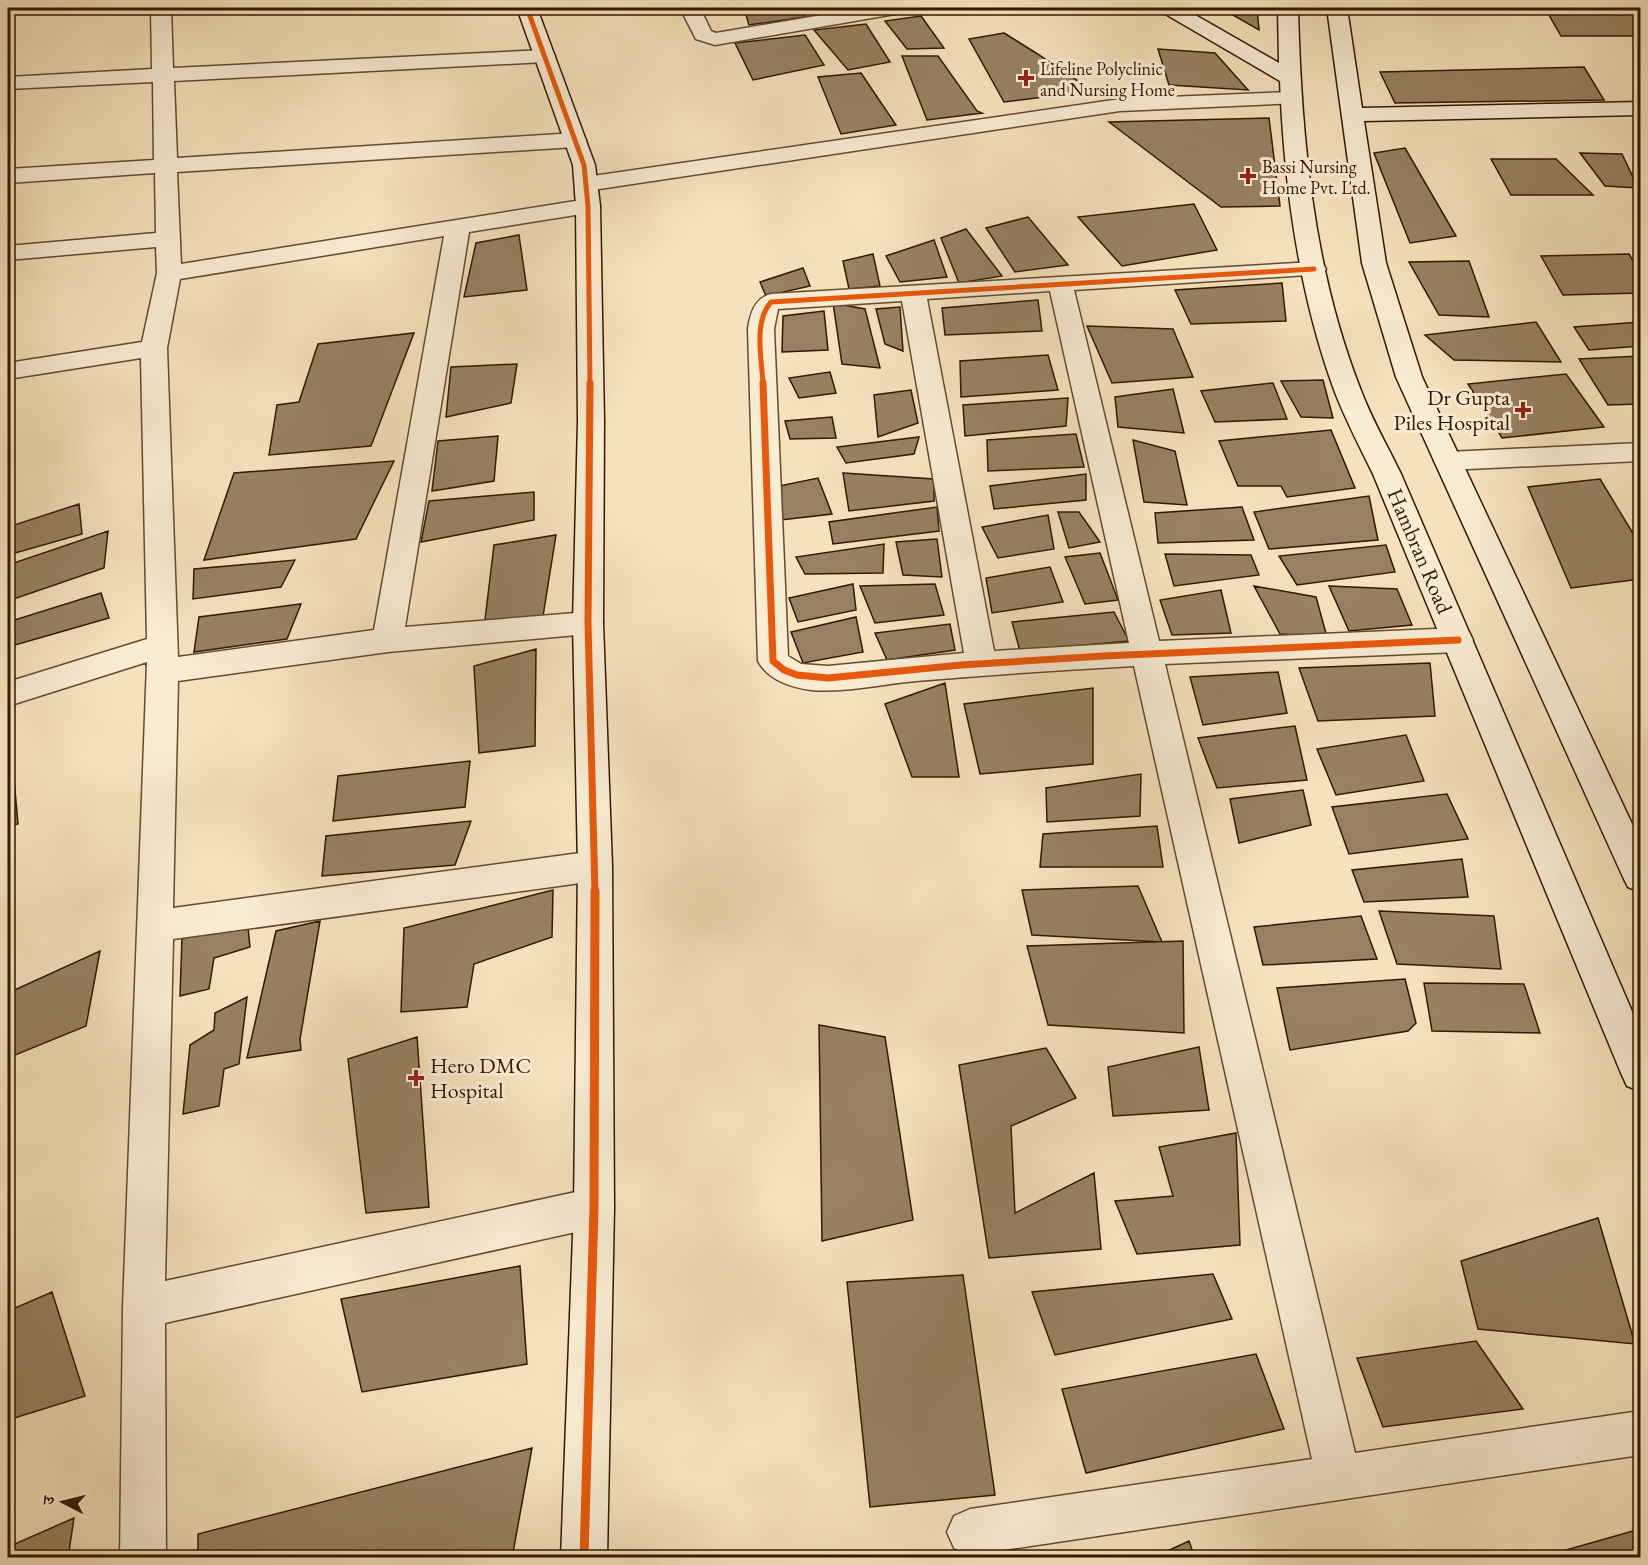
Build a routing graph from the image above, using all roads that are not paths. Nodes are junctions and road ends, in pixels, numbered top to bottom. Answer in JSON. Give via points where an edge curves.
{"nodes":[{"id":1,"x":161,"y":8,"type":"edge"},
{"id":2,"x":527,"y":8,"type":"edge"},
{"id":3,"x":690,"y":8,"type":"edge"},
{"id":4,"x":895,"y":8,"type":"edge"},
{"id":5,"x":1169,"y":8,"type":"edge"},
{"id":6,"x":1288,"y":8,"type":"edge"},
{"id":7,"x":1337,"y":8,"type":"edge"},
{"id":8,"x":836,"y":13,"type":"edge"},
{"id":9,"x":545,"y":56,"type":"junction"},
{"id":10,"x":163,"y":76,"type":"junction"},
{"id":11,"x":8,"y":83,"type":"edge"},
{"id":12,"x":1289,"y":87,"type":"junction"},
{"id":13,"x":1641,"y":108,"type":"edge"},
{"id":14,"x":1354,"y":115,"type":"junction"},
{"id":15,"x":575,"y":140,"type":"junction"},
{"id":16,"x":166,"y":167,"type":"junction"},
{"id":17,"x":8,"y":176,"type":"edge"},
{"id":18,"x":596,"y":190,"type":"junction"},
{"id":19,"x":458,"y":225,"type":"junction"},
{"id":20,"x":168,"y":239,"type":"junction"},
{"id":21,"x":8,"y":253,"type":"edge"},
{"id":22,"x":1314,"y":269,"type":"junction"},
{"id":23,"x":169,"y":273,"type":"junction"},
{"id":24,"x":1060,"y":283,"type":"junction"},
{"id":25,"x":913,"y":292,"type":"junction"},
{"id":26,"x":154,"y":348,"type":"junction"},
{"id":27,"x":8,"y":371,"type":"edge"},
{"id":28,"x":1641,"y":452,"type":"edge"},
{"id":29,"x":1448,"y":461,"type":"junction"},
{"id":30,"x":588,"y":623,"type":"junction"},
{"id":31,"x":388,"y":640,"type":"junction"},
{"id":32,"x":1458,"y":640,"type":"junction"},
{"id":33,"x":1146,"y":653,"type":"junction"},
{"id":34,"x":163,"y":658,"type":"junction"},
{"id":35,"x":981,"y":663,"type":"junction"},
{"id":36,"x":8,"y":694,"type":"edge"},
{"id":37,"x":596,"y":866,"type":"junction"},
{"id":38,"x":1641,"y":877,"type":"edge"},
{"id":39,"x":154,"y":926,"type":"junction"},
{"id":40,"x":1641,"y":1073,"type":"edge"},
{"id":41,"x":594,"y":1208,"type":"junction"},
{"id":42,"x":144,"y":1307,"type":"junction"},
{"id":43,"x":1641,"y":1433,"type":"edge"},
{"id":44,"x":1339,"y":1478,"type":"junction"},
{"id":45,"x":970,"y":1532,"type":"dead end"},
{"id":46,"x":143,"y":1557,"type":"edge"},
{"id":47,"x":584,"y":1557,"type":"edge"}],
"edges":[{"from":1,"to":10,"type":"street"},
{"from":2,"to":9,"type":"street"},
{"from":3,"to":8,"type":"street","via":[[703,34],[715,39]]},
{"from":4,"to":8,"type":"street"},
{"from":5,"to":12,"type":"street"},
{"from":6,"to":12,"type":"street","name":"Hambran Road"},
{"from":7,"to":14,"type":"street"},
{"from":9,"to":10,"type":"street"},
{"from":9,"to":15,"type":"street"},
{"from":10,"to":11,"type":"street"},
{"from":10,"to":16,"type":"street"},
{"from":12,"to":18,"type":"street","via":[[1120,105],[685,171]]},
{"from":12,"to":22,"type":"street","name":"Hambran Road","via":[[1308,248]]},
{"from":13,"to":14,"type":"street"},
{"from":14,"to":29,"type":"street","via":[[1374,263],[1409,377]]},
{"from":15,"to":16,"type":"street"},
{"from":15,"to":18,"type":"street"},
{"from":16,"to":17,"type":"street"},
{"from":16,"to":20,"type":"street"},
{"from":18,"to":19,"type":"street"},
{"from":18,"to":30,"type":"street"},
{"from":19,"to":23,"type":"street"},
{"from":19,"to":31,"type":"street"},
{"from":20,"to":21,"type":"street"},
{"from":20,"to":23,"type":"street"},
{"from":22,"to":24,"type":"street"},
{"from":22,"to":32,"type":"street","name":"Hambran Road","via":[[1342,376]]},
{"from":23,"to":26,"type":"street"},
{"from":24,"to":25,"type":"street"},
{"from":24,"to":33,"type":"street"},
{"from":25,"to":35,"type":"street"},
{"from":25,"to":35,"type":"street","via":[[771,302],[765,308],[762,316],[773,661],[781,670],[806,678]]},
{"from":26,"to":27,"type":"street"},
{"from":26,"to":34,"type":"street"},
{"from":28,"to":29,"type":"street"},
{"from":29,"to":38,"type":"street"},
{"from":30,"to":31,"type":"street"},
{"from":30,"to":37,"type":"street"},
{"from":31,"to":34,"type":"street"},
{"from":32,"to":33,"type":"street"},
{"from":32,"to":40,"type":"street","name":"Hambran Road"},
{"from":33,"to":35,"type":"street"},
{"from":33,"to":44,"type":"street"},
{"from":34,"to":36,"type":"street"},
{"from":34,"to":39,"type":"street"},
{"from":37,"to":39,"type":"street"},
{"from":37,"to":41,"type":"street"},
{"from":39,"to":42,"type":"street"},
{"from":41,"to":42,"type":"street"},
{"from":41,"to":47,"type":"street"},
{"from":42,"to":46,"type":"street"},
{"from":43,"to":44,"type":"street"},
{"from":44,"to":45,"type":"street"}]}
